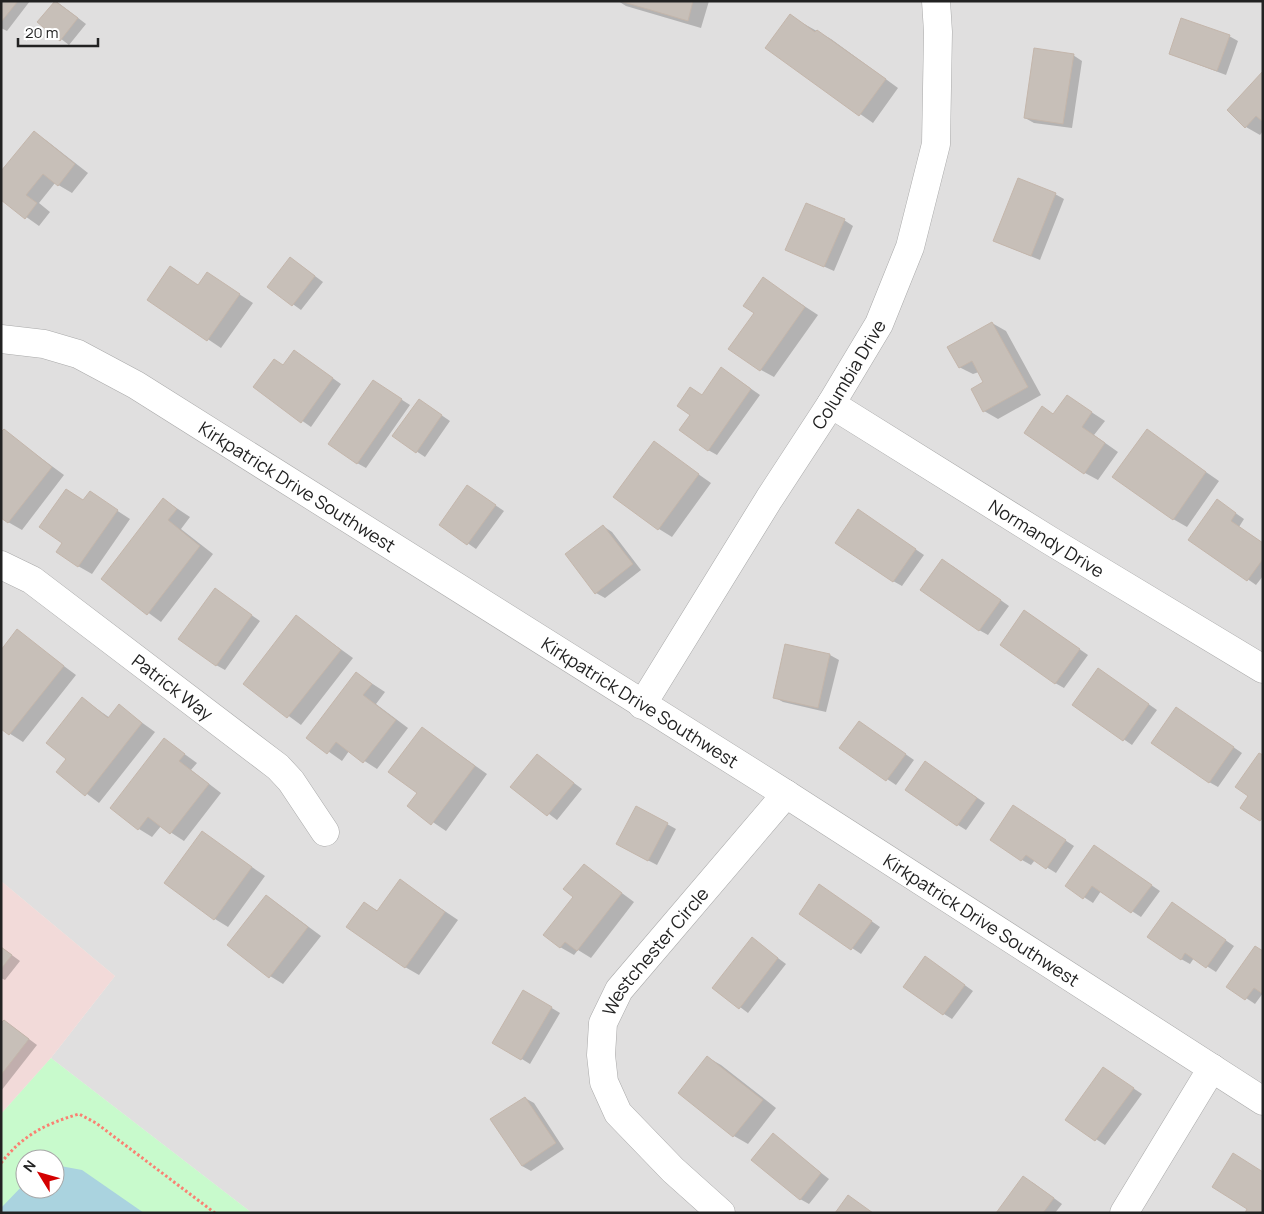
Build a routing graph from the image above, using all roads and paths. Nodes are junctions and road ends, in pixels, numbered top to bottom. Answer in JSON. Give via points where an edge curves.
{"nodes":[{"id":1,"x":936,"y":1,"type":"edge"},
{"id":2,"x":1,"y":339,"type":"edge"},
{"id":3,"x":831,"y":404,"type":"junction"},
{"id":4,"x":1,"y":565,"type":"edge"},
{"id":5,"x":1263,"y":669,"type":"edge"},
{"id":6,"x":642,"y":705,"type":"junction"},
{"id":7,"x":786,"y":794,"type":"junction"},
{"id":8,"x":325,"y":832,"type":"dead end"},
{"id":9,"x":1212,"y":1068,"type":"junction"},
{"id":10,"x":1263,"y":1101,"type":"edge"},
{"id":11,"x":1,"y":1163,"type":"edge"},
{"id":12,"x":215,"y":1213,"type":"edge"},
{"id":13,"x":721,"y":1213,"type":"edge"},
{"id":14,"x":1124,"y":1213,"type":"edge"}],
"edges":[{"from":1,"to":3,"type":"street","name":"Columbia Drive","via":[[936,144],[910,247],[879,324]]},
{"from":2,"to":6,"type":"street","name":"Kirkpatrick Drive Southwest","via":[[44,344],[78,354],[122,377]]},
{"from":3,"to":5,"type":"street","name":"Normandy Drive"},
{"from":3,"to":6,"type":"street","name":"Columbia Drive"},
{"from":4,"to":8,"type":"street","name":"Patrick Way","via":[[32,580],[278,768],[291,780]]},
{"from":6,"to":7,"type":"street","name":"Kirkpatrick Drive Southwest"},
{"from":7,"to":9,"type":"street","name":"Kirkpatrick Drive Southwest"},
{"from":7,"to":13,"type":"street","name":"Westchester Circle","via":[[619,990],[604,1023],[601,1055],[604,1082],[618,1112]]},
{"from":9,"to":10,"type":"street","name":"Kirkpatrick Drive Southwest"},
{"from":9,"to":14,"type":"street"},
{"from":11,"to":12,"type":"path","via":[[13,1148],[48,1124],[79,1114],[96,1123]]}]}
